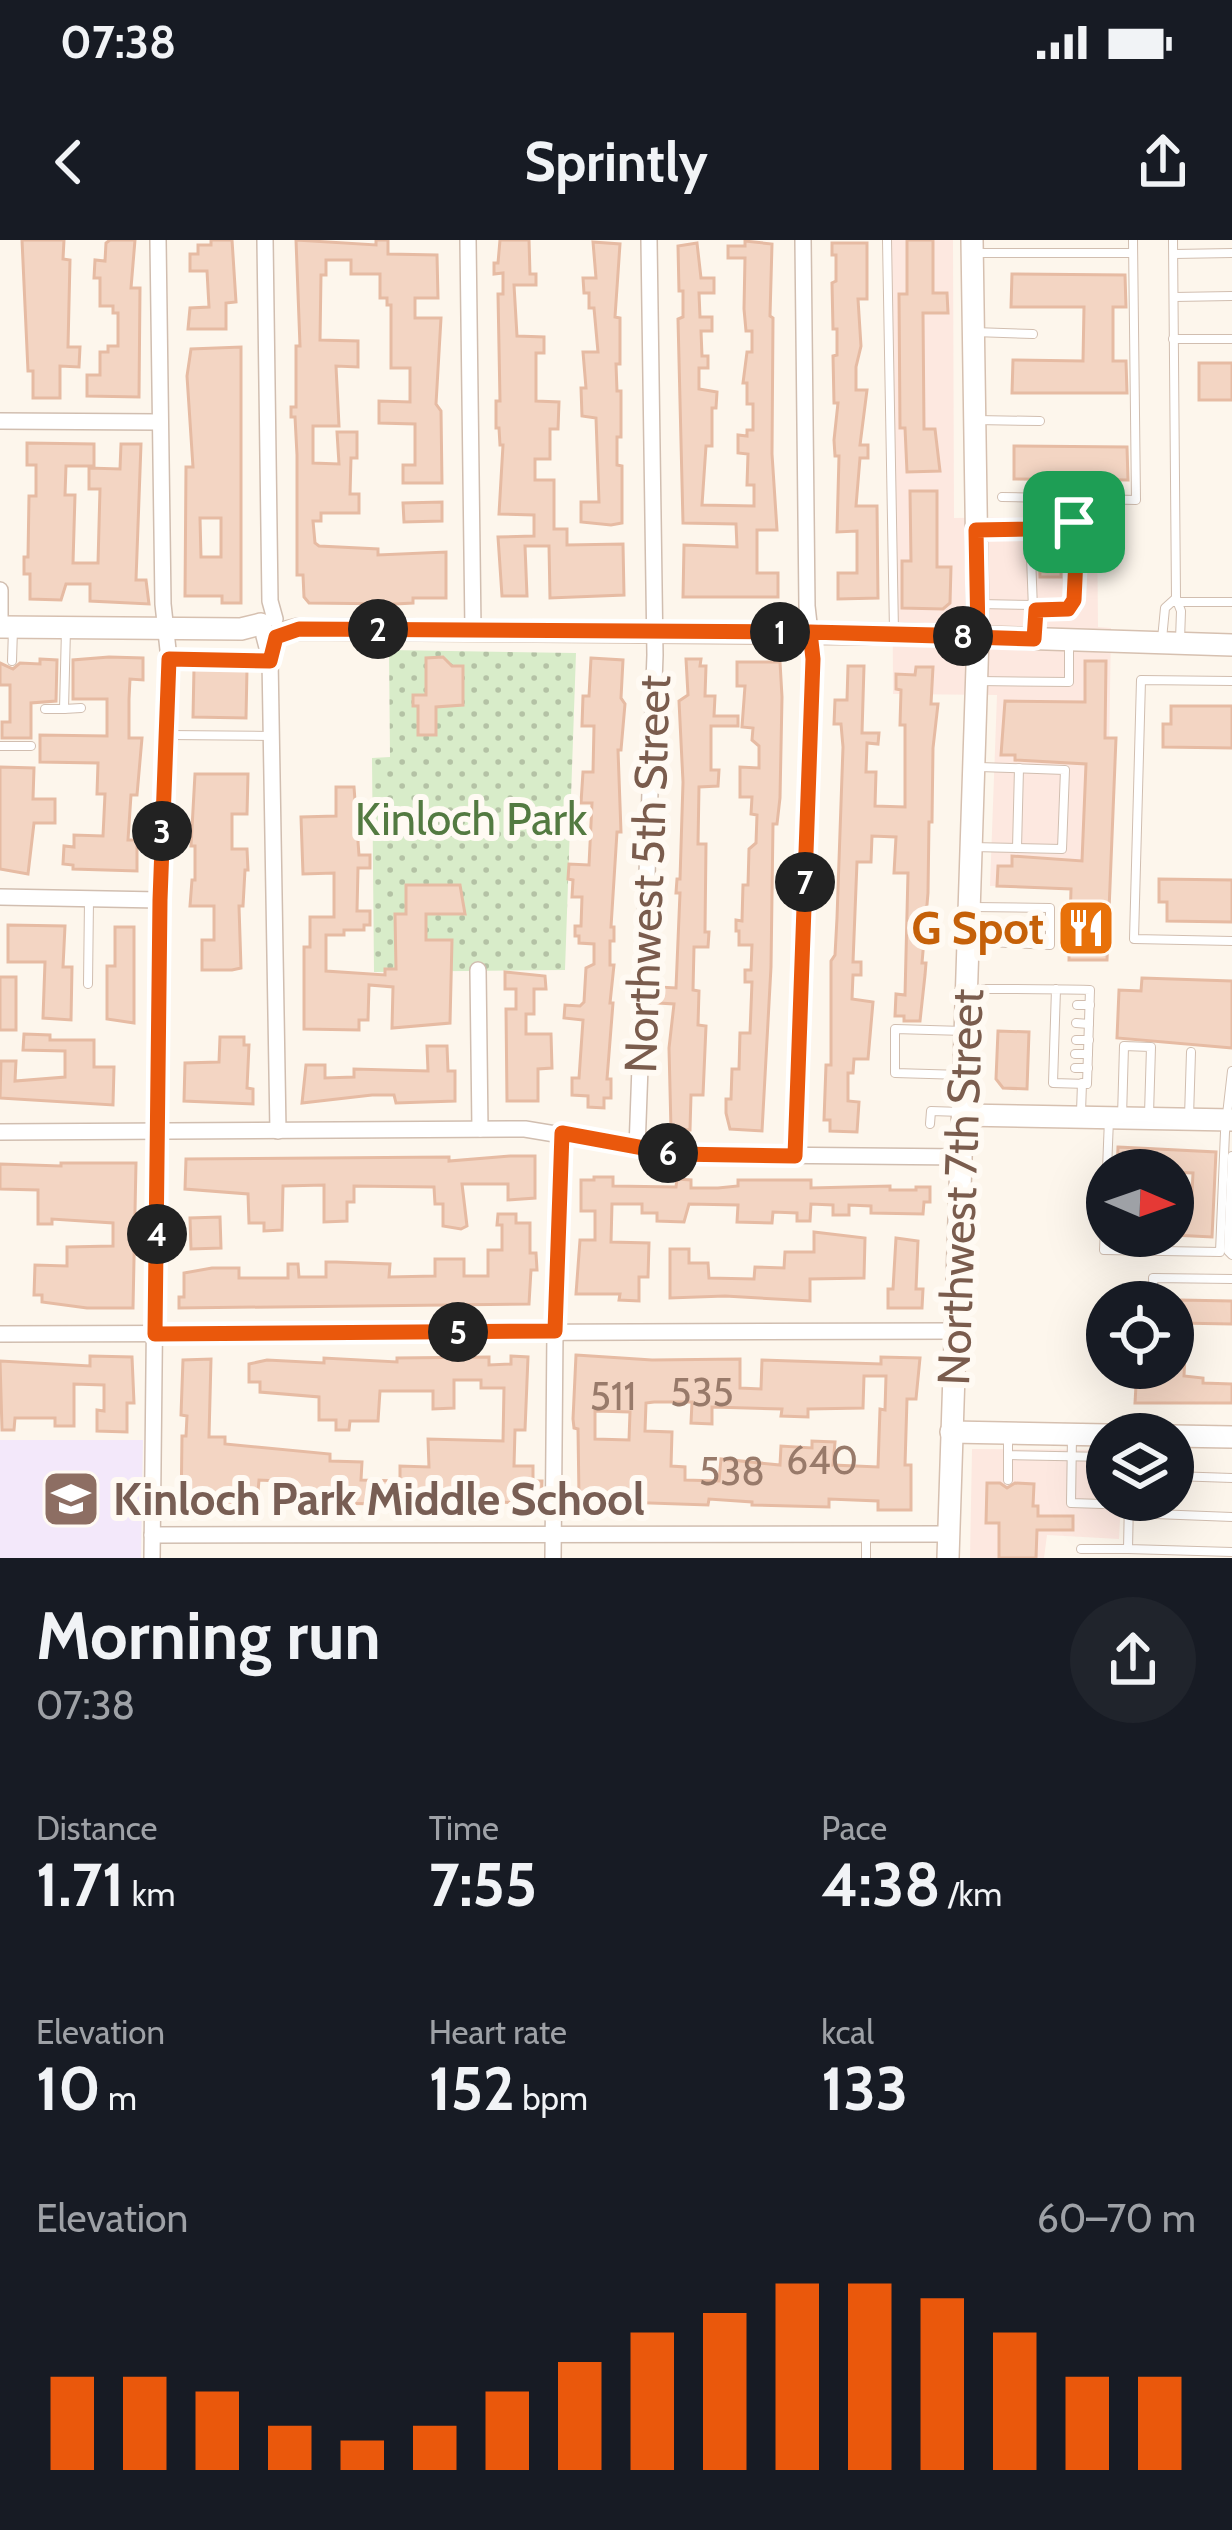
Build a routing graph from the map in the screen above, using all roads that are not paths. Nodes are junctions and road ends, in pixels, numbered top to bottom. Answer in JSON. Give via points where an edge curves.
{"nodes":[{"id":1,"x":158,"y":240,"type":"edge"},
{"id":2,"x":265,"y":240,"type":"edge"},
{"id":3,"x":468,"y":240,"type":"edge"},
{"id":4,"x":649,"y":240,"type":"edge"},
{"id":5,"x":803,"y":240,"type":"edge"},
{"id":6,"x":887,"y":240,"type":"edge"},
{"id":7,"x":1133,"y":240,"type":"edge"},
{"id":8,"x":1173,"y":240,"type":"edge"},
{"id":9,"x":972,"y":247,"type":"edge"},
{"id":10,"x":1133,"y":253,"type":"junction"},
{"id":11,"x":1232,"y":253,"type":"edge"},
{"id":12,"x":1173,"y":254,"type":"junction"},
{"id":13,"x":1232,"y":296,"type":"edge"},
{"id":14,"x":1173,"y":297,"type":"junction"},
{"id":15,"x":973,"y":332,"type":"junction"},
{"id":16,"x":1033,"y":334,"type":"dead end"},
{"id":17,"x":1173,"y":339,"type":"junction"},
{"id":18,"x":1232,"y":339,"type":"edge"},
{"id":19,"x":975,"y":420,"type":"junction"},
{"id":20,"x":0,"y":421,"type":"edge"},
{"id":21,"x":1040,"y":421,"type":"dead end"},
{"id":22,"x":159,"y":422,"type":"junction"},
{"id":23,"x":1002,"y":497,"type":"dead end"},
{"id":24,"x":1030,"y":529,"type":"junction"},
{"id":25,"x":976,"y":530,"type":"junction"},
{"id":26,"x":0,"y":590,"type":"edge"},
{"id":27,"x":1175,"y":600,"type":"junction"},
{"id":28,"x":1232,"y":602,"type":"edge"},
{"id":29,"x":977,"y":604,"type":"junction"},
{"id":30,"x":1036,"y":607,"type":"junction"},
{"id":31,"x":270,"y":626,"type":"junction"},
{"id":32,"x":4,"y":627,"type":"edge"},
{"id":33,"x":66,"y":628,"type":"junction"},
{"id":34,"x":166,"y":629,"type":"junction"},
{"id":35,"x":473,"y":630,"type":"junction"},
{"id":36,"x":654,"y":632,"type":"junction"},
{"id":37,"x":810,"y":632,"type":"junction"},
{"id":38,"x":894,"y":634,"type":"junction"},
{"id":39,"x":978,"y":636,"type":"junction"},
{"id":40,"x":1034,"y":639,"type":"junction"},
{"id":41,"x":1070,"y":640,"type":"junction"},
{"id":42,"x":1171,"y":644,"type":"junction"},
{"id":43,"x":1232,"y":645,"type":"edge"},
{"id":44,"x":169,"y":659,"type":"junction"},
{"id":45,"x":270,"y":660,"type":"junction"},
{"id":46,"x":13,"y":661,"type":"dead end"},
{"id":47,"x":976,"y":681,"type":"junction"},
{"id":48,"x":1232,"y":681,"type":"edge"},
{"id":49,"x":81,"y":708,"type":"dead end"},
{"id":50,"x":45,"y":709,"type":"dead end"},
{"id":51,"x":64,"y":709,"type":"junction"},
{"id":52,"x":165,"y":735,"type":"junction"},
{"id":53,"x":270,"y":736,"type":"junction"},
{"id":54,"x":0,"y":746,"type":"edge"},
{"id":55,"x":32,"y":746,"type":"dead end"},
{"id":56,"x":974,"y":766,"type":"junction"},
{"id":57,"x":1019,"y":769,"type":"junction"},
{"id":58,"x":971,"y":848,"type":"junction"},
{"id":59,"x":1017,"y":848,"type":"junction"},
{"id":60,"x":0,"y":897,"type":"edge"},
{"id":61,"x":89,"y":899,"type":"junction"},
{"id":62,"x":160,"y":900,"type":"junction"},
{"id":63,"x":969,"y":907,"type":"junction"},
{"id":64,"x":968,"y":941,"type":"junction"},
{"id":65,"x":1232,"y":941,"type":"edge"},
{"id":66,"x":478,"y":970,"type":"dead end"},
{"id":67,"x":88,"y":983,"type":"dead end"},
{"id":68,"x":967,"y":989,"type":"junction"},
{"id":69,"x":1056,"y":989,"type":"junction"},
{"id":70,"x":1077,"y":1004,"type":"dead end"},
{"id":71,"x":1090,"y":1005,"type":"junction"},
{"id":72,"x":1076,"y":1023,"type":"dead end"},
{"id":73,"x":1089,"y":1024,"type":"junction"},
{"id":74,"x":965,"y":1031,"type":"junction"},
{"id":75,"x":1076,"y":1040,"type":"dead end"},
{"id":76,"x":1088,"y":1040,"type":"junction"},
{"id":77,"x":1192,"y":1052,"type":"dead end"},
{"id":78,"x":1076,"y":1054,"type":"dead end"},
{"id":79,"x":1088,"y":1054,"type":"junction"},
{"id":80,"x":1075,"y":1068,"type":"dead end"},
{"id":81,"x":1088,"y":1068,"type":"junction"},
{"id":82,"x":1232,"y":1071,"type":"edge"},
{"id":83,"x":964,"y":1076,"type":"junction"},
{"id":84,"x":1082,"y":1084,"type":"junction"},
{"id":85,"x":963,"y":1113,"type":"junction"},
{"id":86,"x":1081,"y":1117,"type":"junction"},
{"id":87,"x":1115,"y":1118,"type":"junction"},
{"id":88,"x":1148,"y":1119,"type":"junction"},
{"id":89,"x":1189,"y":1120,"type":"junction"},
{"id":90,"x":1229,"y":1120,"type":"edge"},
{"id":91,"x":931,"y":1124,"type":"dead end"},
{"id":92,"x":480,"y":1129,"type":"junction"},
{"id":93,"x":278,"y":1131,"type":"junction"},
{"id":94,"x":0,"y":1132,"type":"edge"},
{"id":95,"x":159,"y":1132,"type":"junction"},
{"id":96,"x":562,"y":1133,"type":"junction"},
{"id":97,"x":637,"y":1149,"type":"junction"},
{"id":98,"x":1110,"y":1149,"type":"edge"},
{"id":99,"x":795,"y":1156,"type":"junction"},
{"id":100,"x":1232,"y":1156,"type":"edge"},
{"id":101,"x":961,"y":1157,"type":"junction"},
{"id":102,"x":1194,"y":1252,"type":"edge"},
{"id":103,"x":1230,"y":1253,"type":"edge"},
{"id":104,"x":1232,"y":1279,"type":"edge"},
{"id":105,"x":1154,"y":1281,"type":"edge"},
{"id":106,"x":555,"y":1331,"type":"junction"},
{"id":107,"x":954,"y":1331,"type":"junction"},
{"id":108,"x":0,"y":1334,"type":"edge"},
{"id":109,"x":155,"y":1334,"type":"junction"},
{"id":110,"x":951,"y":1432,"type":"junction"},
{"id":111,"x":1194,"y":1436,"type":"edge"},
{"id":112,"x":1232,"y":1437,"type":"edge"},
{"id":113,"x":1086,"y":1441,"type":"edge"},
{"id":114,"x":1008,"y":1444,"type":"junction"},
{"id":115,"x":1072,"y":1445,"type":"junction"},
{"id":116,"x":1086,"y":1450,"type":"edge"},
{"id":117,"x":1194,"y":1477,"type":"edge"},
{"id":118,"x":1232,"y":1478,"type":"edge"},
{"id":119,"x":1008,"y":1480,"type":"dead end"},
{"id":120,"x":1086,"y":1503,"type":"edge"},
{"id":121,"x":1194,"y":1516,"type":"edge"},
{"id":122,"x":1232,"y":1517,"type":"edge"},
{"id":123,"x":1129,"y":1521,"type":"edge"},
{"id":124,"x":555,"y":1534,"type":"junction"},
{"id":125,"x":866,"y":1534,"type":"junction"},
{"id":126,"x":949,"y":1534,"type":"junction"},
{"id":127,"x":152,"y":1535,"type":"junction"},
{"id":128,"x":1081,"y":1549,"type":"dead end"},
{"id":129,"x":1128,"y":1549,"type":"junction"},
{"id":130,"x":1232,"y":1552,"type":"edge"},
{"id":131,"x":152,"y":1558,"type":"edge"},
{"id":132,"x":554,"y":1558,"type":"edge"},
{"id":133,"x":866,"y":1558,"type":"edge"},
{"id":134,"x":948,"y":1558,"type":"edge"}],
"edges":[{"from":1,"to":22,"type":"street"},
{"from":2,"to":31,"type":"street"},
{"from":3,"to":35,"type":"street"},
{"from":4,"to":36,"type":"street","name":"Northwest 5th Street"},
{"from":5,"to":37,"type":"street"},
{"from":6,"to":38,"type":"lane"},
{"from":7,"to":10,"type":"lane"},
{"from":8,"to":12,"type":"lane"},
{"from":9,"to":10,"type":"lane"},
{"from":9,"to":15,"type":"street","name":"Northwest 7th Street"},
{"from":10,"to":23,"type":"lane","via":[[1136,500]]},
{"from":11,"to":12,"type":"lane"},
{"from":12,"to":14,"type":"lane"},
{"from":13,"to":14,"type":"lane"},
{"from":14,"to":17,"type":"lane"},
{"from":15,"to":16,"type":"lane"},
{"from":15,"to":19,"type":"street","name":"Northwest 7th Street"},
{"from":17,"to":18,"type":"lane"},
{"from":17,"to":27,"type":"lane"},
{"from":19,"to":21,"type":"lane"},
{"from":19,"to":25,"type":"street","name":"Northwest 7th Street"},
{"from":20,"to":22,"type":"street"},
{"from":22,"to":34,"type":"street"},
{"from":24,"to":25,"type":"lane"},
{"from":24,"to":30,"type":"lane"},
{"from":24,"to":30,"type":"lane","via":[[1074,522],[1077,537],[1074,600],[1068,609]]},
{"from":25,"to":29,"type":"street","name":"Northwest 7th Street"},
{"from":26,"to":32,"type":"street"},
{"from":27,"to":28,"type":"lane"},
{"from":27,"to":42,"type":"lane","via":[[1181,611]]},
{"from":27,"to":42,"type":"lane","via":[[1165,608]]},
{"from":29,"to":30,"type":"lane"},
{"from":29,"to":39,"type":"street","name":"Northwest 7th Street"},
{"from":30,"to":40,"type":"lane"},
{"from":31,"to":34,"type":"street"},
{"from":31,"to":35,"type":"street"},
{"from":31,"to":45,"type":"street"},
{"from":32,"to":33,"type":"street"},
{"from":32,"to":46,"type":"lane"},
{"from":33,"to":34,"type":"street"},
{"from":33,"to":51,"type":"lane"},
{"from":34,"to":44,"type":"street"},
{"from":35,"to":36,"type":"street"},
{"from":36,"to":37,"type":"street"},
{"from":36,"to":97,"type":"street","name":"Northwest 5th Street"},
{"from":37,"to":38,"type":"street"},
{"from":37,"to":99,"type":"street"},
{"from":38,"to":39,"type":"street"},
{"from":39,"to":40,"type":"street"},
{"from":39,"to":47,"type":"street","name":"Northwest 7th Street"},
{"from":40,"to":41,"type":"street"},
{"from":41,"to":42,"type":"street"},
{"from":41,"to":47,"type":"lane","via":[[1070,682]]},
{"from":42,"to":43,"type":"street"},
{"from":44,"to":45,"type":"lane"},
{"from":44,"to":52,"type":"street"},
{"from":45,"to":53,"type":"street"},
{"from":47,"to":56,"type":"street","name":"Northwest 7th Street"},
{"from":48,"to":65,"type":"lane","via":[[1141,680],[1134,939]]},
{"from":49,"to":51,"type":"lane"},
{"from":50,"to":51,"type":"lane"},
{"from":52,"to":53,"type":"lane"},
{"from":52,"to":62,"type":"street"},
{"from":53,"to":93,"type":"street"},
{"from":54,"to":55,"type":"lane"},
{"from":56,"to":57,"type":"lane"},
{"from":56,"to":58,"type":"street","name":"Northwest 7th Street"},
{"from":57,"to":59,"type":"lane"},
{"from":57,"to":59,"type":"lane","via":[[1064,770],[1064,789],[1062,849]]},
{"from":58,"to":59,"type":"lane"},
{"from":58,"to":63,"type":"street","name":"Northwest 7th Street"},
{"from":60,"to":61,"type":"street"},
{"from":61,"to":62,"type":"street"},
{"from":61,"to":67,"type":"lane"},
{"from":62,"to":95,"type":"street"},
{"from":63,"to":64,"type":"street","name":"Northwest 7th Street"},
{"from":63,"to":64,"type":"lane","via":[[1050,908],[1050,945]]},
{"from":64,"to":68,"type":"street","name":"Northwest 7th Street"},
{"from":66,"to":92,"type":"street"},
{"from":68,"to":69,"type":"lane"},
{"from":68,"to":74,"type":"street","name":"Northwest 7th Street"},
{"from":69,"to":71,"type":"lane","via":[[1090,990]]},
{"from":69,"to":84,"type":"lane","via":[[1053,1082]]},
{"from":70,"to":71,"type":"lane"},
{"from":71,"to":73,"type":"lane"},
{"from":72,"to":73,"type":"lane"},
{"from":73,"to":76,"type":"lane"},
{"from":74,"to":83,"type":"street","name":"Northwest 7th Street"},
{"from":74,"to":83,"type":"lane","via":[[895,1029],[895,1073]]},
{"from":75,"to":76,"type":"lane"},
{"from":76,"to":79,"type":"lane"},
{"from":77,"to":89,"type":"lane"},
{"from":78,"to":79,"type":"lane"},
{"from":79,"to":81,"type":"lane"},
{"from":80,"to":81,"type":"lane"},
{"from":81,"to":84,"type":"lane"},
{"from":82,"to":90,"type":"lane"},
{"from":83,"to":85,"type":"street","name":"Northwest 7th Street"},
{"from":84,"to":86,"type":"lane"},
{"from":85,"to":86,"type":"street"},
{"from":85,"to":91,"type":"lane","via":[[931,1111]]},
{"from":85,"to":101,"type":"street","name":"Northwest 7th Street"},
{"from":86,"to":87,"type":"street"},
{"from":87,"to":88,"type":"street"},
{"from":87,"to":88,"type":"lane","via":[[1124,1046],[1151,1047]]},
{"from":87,"to":98,"type":"lane"},
{"from":88,"to":89,"type":"street"},
{"from":89,"to":90,"type":"street"},
{"from":90,"to":102,"type":"lane","via":[[1220,1252]]},
{"from":92,"to":93,"type":"street"},
{"from":92,"to":96,"type":"street"},
{"from":93,"to":95,"type":"street"},
{"from":94,"to":95,"type":"street"},
{"from":95,"to":109,"type":"street"},
{"from":96,"to":97,"type":"street"},
{"from":96,"to":106,"type":"street"},
{"from":97,"to":99,"type":"street"},
{"from":99,"to":101,"type":"street"},
{"from":100,"to":103,"type":"lane"},
{"from":101,"to":107,"type":"street","name":"Northwest 7th Street"},
{"from":104,"to":105,"type":"lane"},
{"from":106,"to":107,"type":"street"},
{"from":106,"to":109,"type":"street"},
{"from":106,"to":124,"type":"street"},
{"from":107,"to":110,"type":"street","name":"Northwest 7th Street"},
{"from":108,"to":109,"type":"street"},
{"from":109,"to":127,"type":"street"},
{"from":110,"to":114,"type":"street"},
{"from":110,"to":126,"type":"street","name":"Northwest 7th Street"},
{"from":111,"to":112,"type":"street"},
{"from":113,"to":115,"type":"street"},
{"from":114,"to":115,"type":"street"},
{"from":114,"to":119,"type":"lane"},
{"from":115,"to":116,"type":"lane"},
{"from":115,"to":120,"type":"lane","via":[[1071,1502]]},
{"from":117,"to":118,"type":"lane"},
{"from":121,"to":122,"type":"lane"},
{"from":123,"to":129,"type":"lane"},
{"from":124,"to":125,"type":"street"},
{"from":124,"to":127,"type":"street"},
{"from":124,"to":132,"type":"street"},
{"from":125,"to":126,"type":"street"},
{"from":125,"to":133,"type":"lane"},
{"from":126,"to":134,"type":"street","name":"Northwest 7th Street"},
{"from":127,"to":131,"type":"street"},
{"from":128,"to":129,"type":"lane"},
{"from":129,"to":130,"type":"lane"}]}
